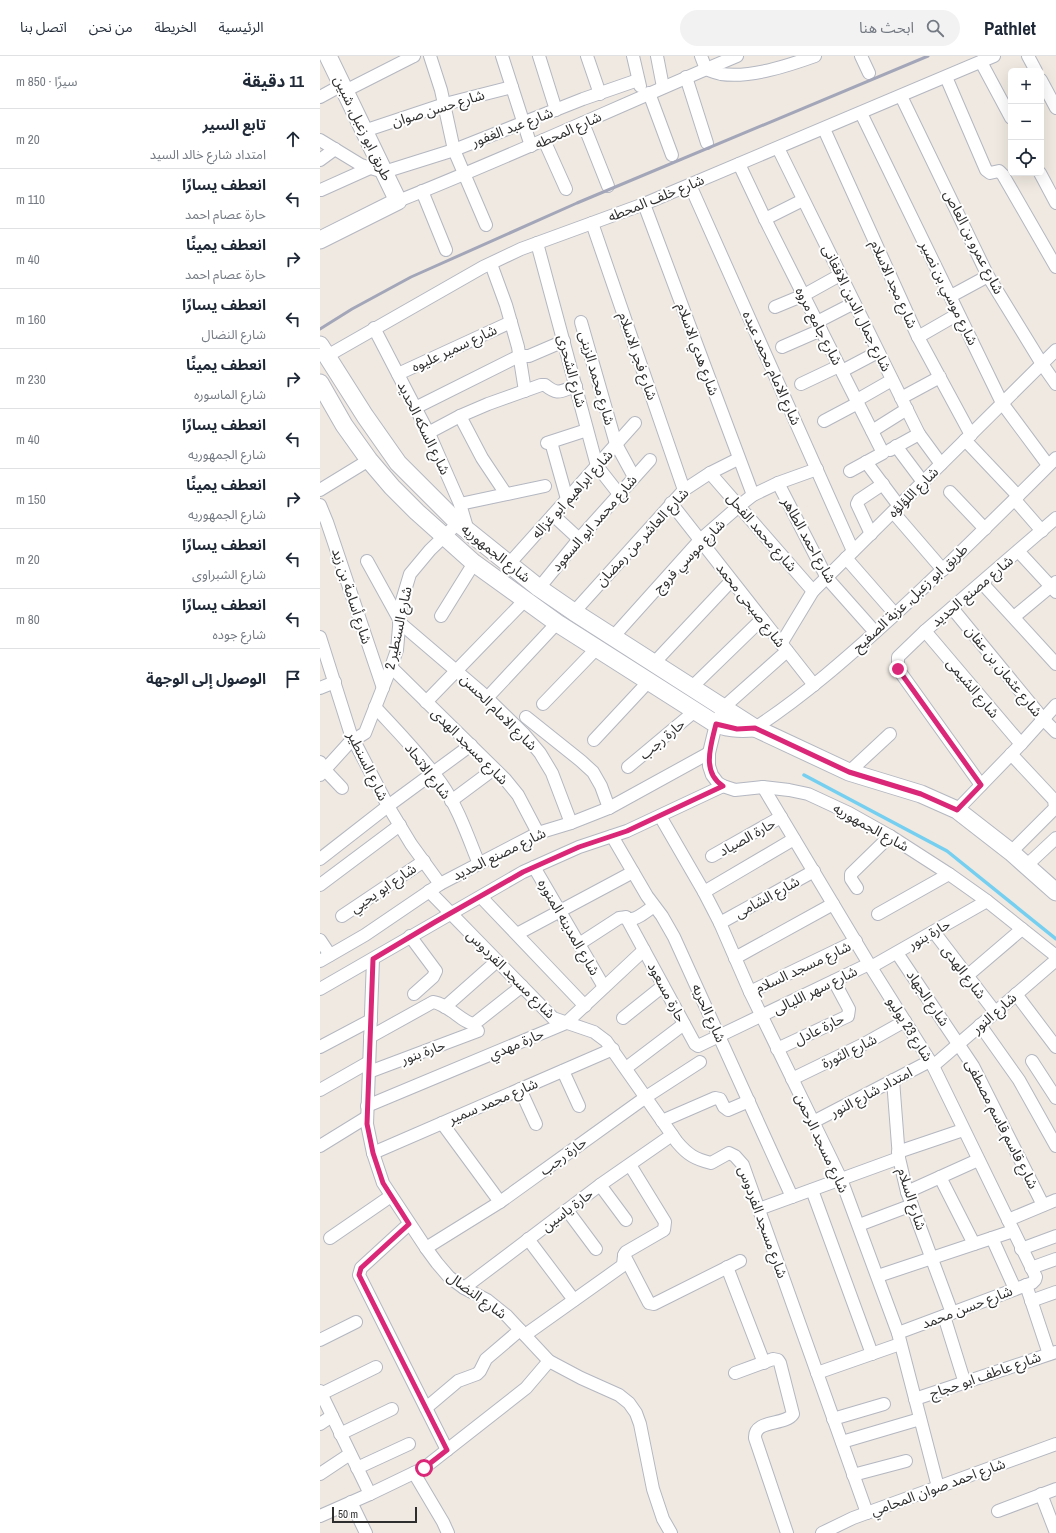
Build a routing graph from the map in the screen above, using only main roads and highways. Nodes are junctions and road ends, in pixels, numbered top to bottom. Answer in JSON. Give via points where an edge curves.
{"nodes":[{"id":1,"x":328,"y":56,"type":"edge"},
{"id":2,"x":320,"y":240,"type":"edge"},
{"id":3,"x":324,"y":350,"type":"edge"},
{"id":4,"x":321,"y":387,"type":"edge"},
{"id":5,"x":755,"y":728,"type":"junction"},
{"id":6,"x":1056,"y":892,"type":"edge"}],
"edges":[{"from":1,"to":2,"type":"main road","name":"طريق ابو زعبل, شبين","via":[[364,131],[377,170],[398,200]]},
{"from":3,"to":5,"type":"main road","name":"شارع الجمهوريه","via":[[377,435],[398,463],[463,527],[538,588]]},
{"from":4,"to":5,"type":"main road","name":"شارع الجمهوريه","via":[[344,425],[392,487],[474,563],[557,623],[716,724],[737,729]]},
{"from":5,"to":6,"type":"main road","name":"شارع الجمهوريه","via":[[849,772],[921,794],[957,810],[1011,852]]}]}
